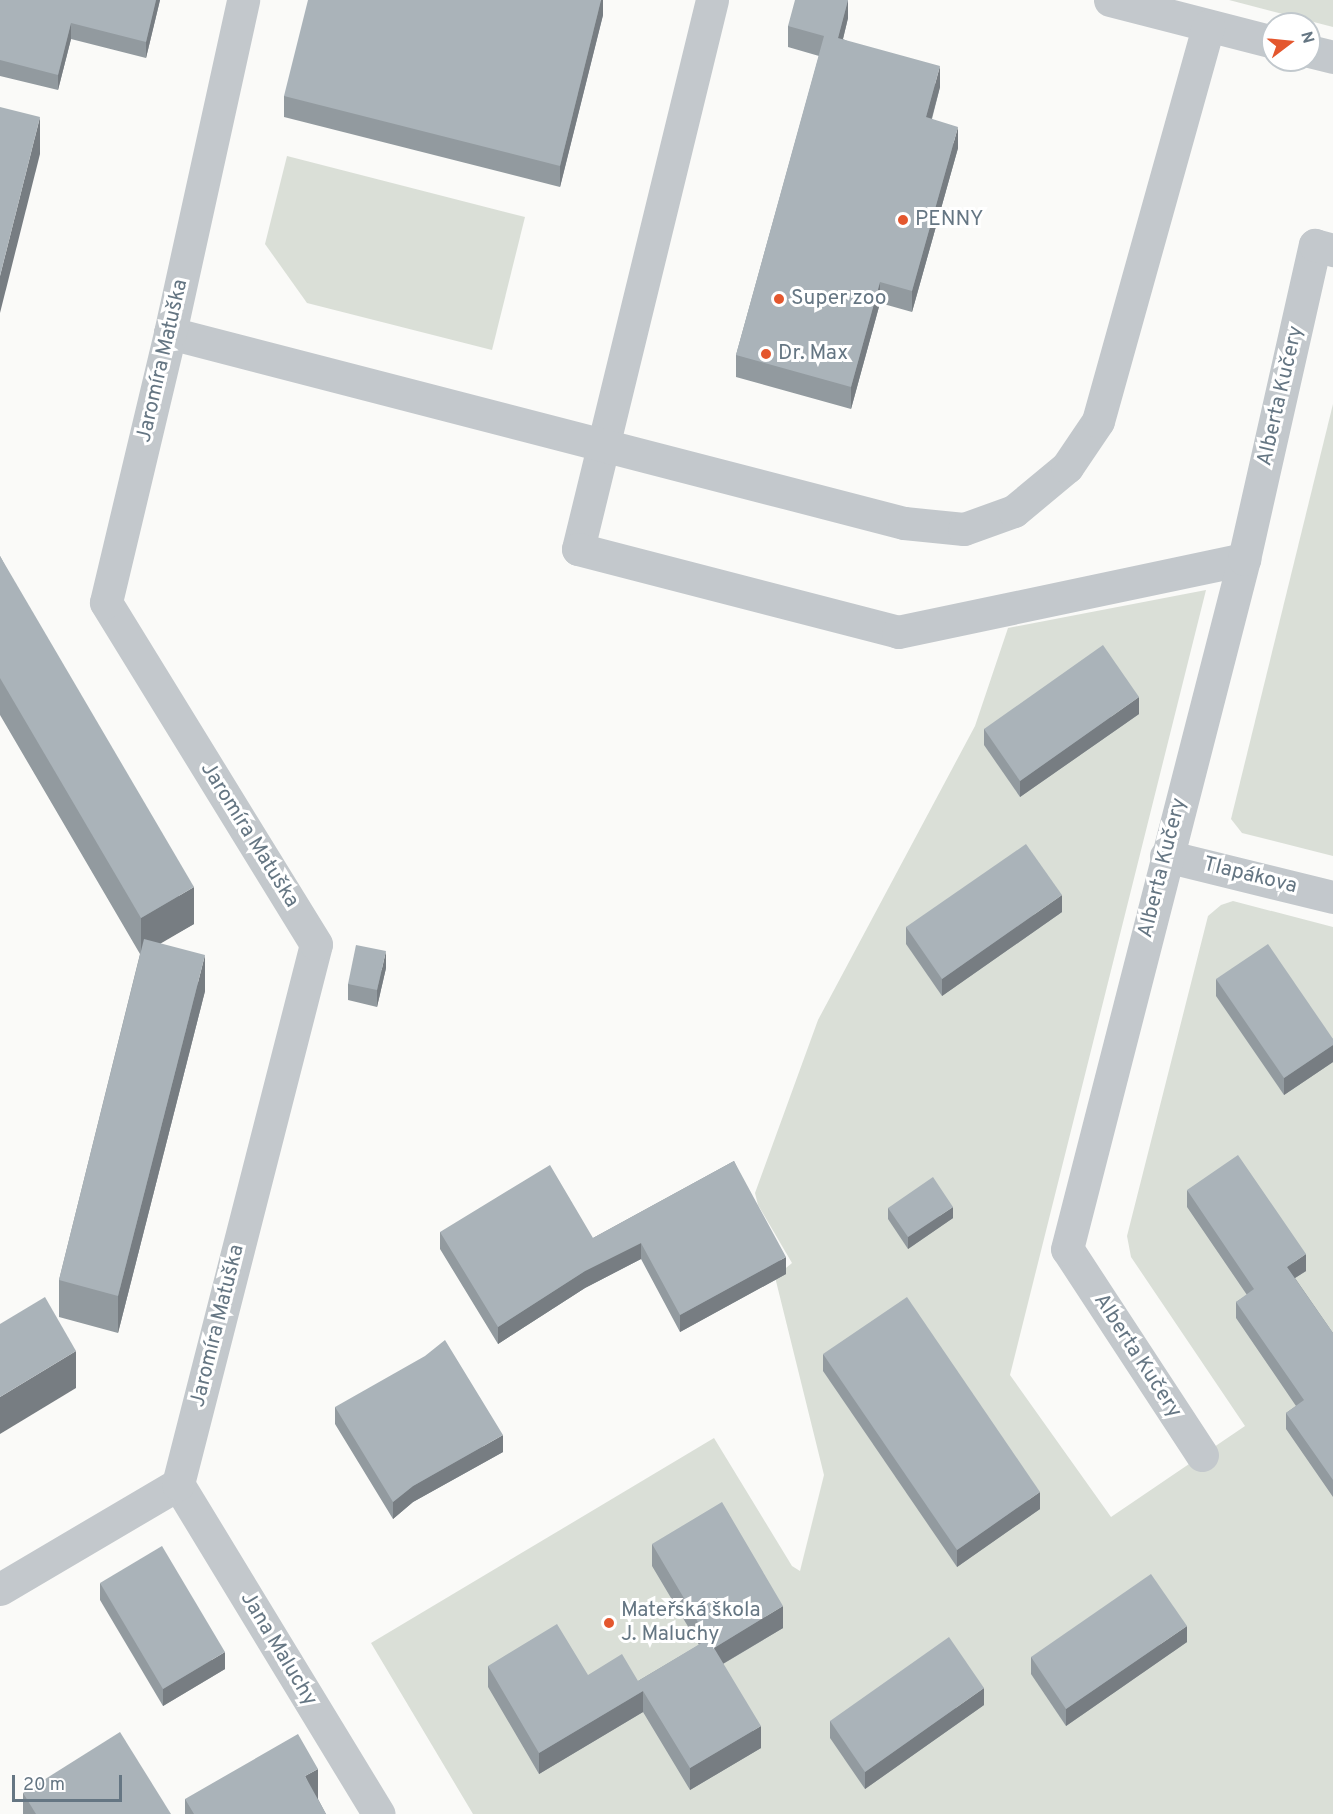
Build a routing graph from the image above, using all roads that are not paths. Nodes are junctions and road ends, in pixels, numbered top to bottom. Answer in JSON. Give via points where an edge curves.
{"nodes":[{"id":1,"x":243,"y":0,"type":"edge"},
{"id":2,"x":712,"y":0,"type":"edge"},
{"id":3,"x":1110,"y":0,"type":"edge"},
{"id":4,"x":1208,"y":26,"type":"junction"},
{"id":5,"x":1261,"y":39,"type":"edge"},
{"id":6,"x":1324,"y":248,"type":"edge"},
{"id":7,"x":170,"y":333,"type":"junction"},
{"id":8,"x":605,"y":444,"type":"junction"},
{"id":9,"x":1244,"y":559,"type":"junction"},
{"id":10,"x":1166,"y":856,"type":"junction"},
{"id":11,"x":1333,"y":897,"type":"edge"},
{"id":12,"x":1202,"y":1455,"type":"dead end"},
{"id":13,"x":178,"y":1484,"type":"junction"},
{"id":14,"x":0,"y":1589,"type":"edge"},
{"id":15,"x":379,"y":1814,"type":"edge"}],
"edges":[{"from":1,"to":7,"type":"street","name":"Jaromíra Matuška"},
{"from":2,"to":8,"type":"street"},
{"from":3,"to":4,"type":"street"},
{"from":4,"to":5,"type":"street"},
{"from":4,"to":8,"type":"street","via":[[1098,421],[1067,467],[1014,511],[964,529],[904,523]]},
{"from":6,"to":9,"type":"street","name":"Alberta Kučery"},
{"from":7,"to":8,"type":"street"},
{"from":7,"to":13,"type":"street","name":"Jaromíra Matuška","via":[[106,602],[316,944]]},
{"from":8,"to":9,"type":"street","via":[[578,549],[898,632]]},
{"from":9,"to":10,"type":"street","name":"Alberta Kučery"},
{"from":10,"to":11,"type":"street","name":"Tlapákova"},
{"from":10,"to":12,"type":"street","name":"Alberta Kučery","via":[[1067,1249]]},
{"from":13,"to":14,"type":"street"},
{"from":13,"to":15,"type":"street","name":"Jana Maluchy"}]}
